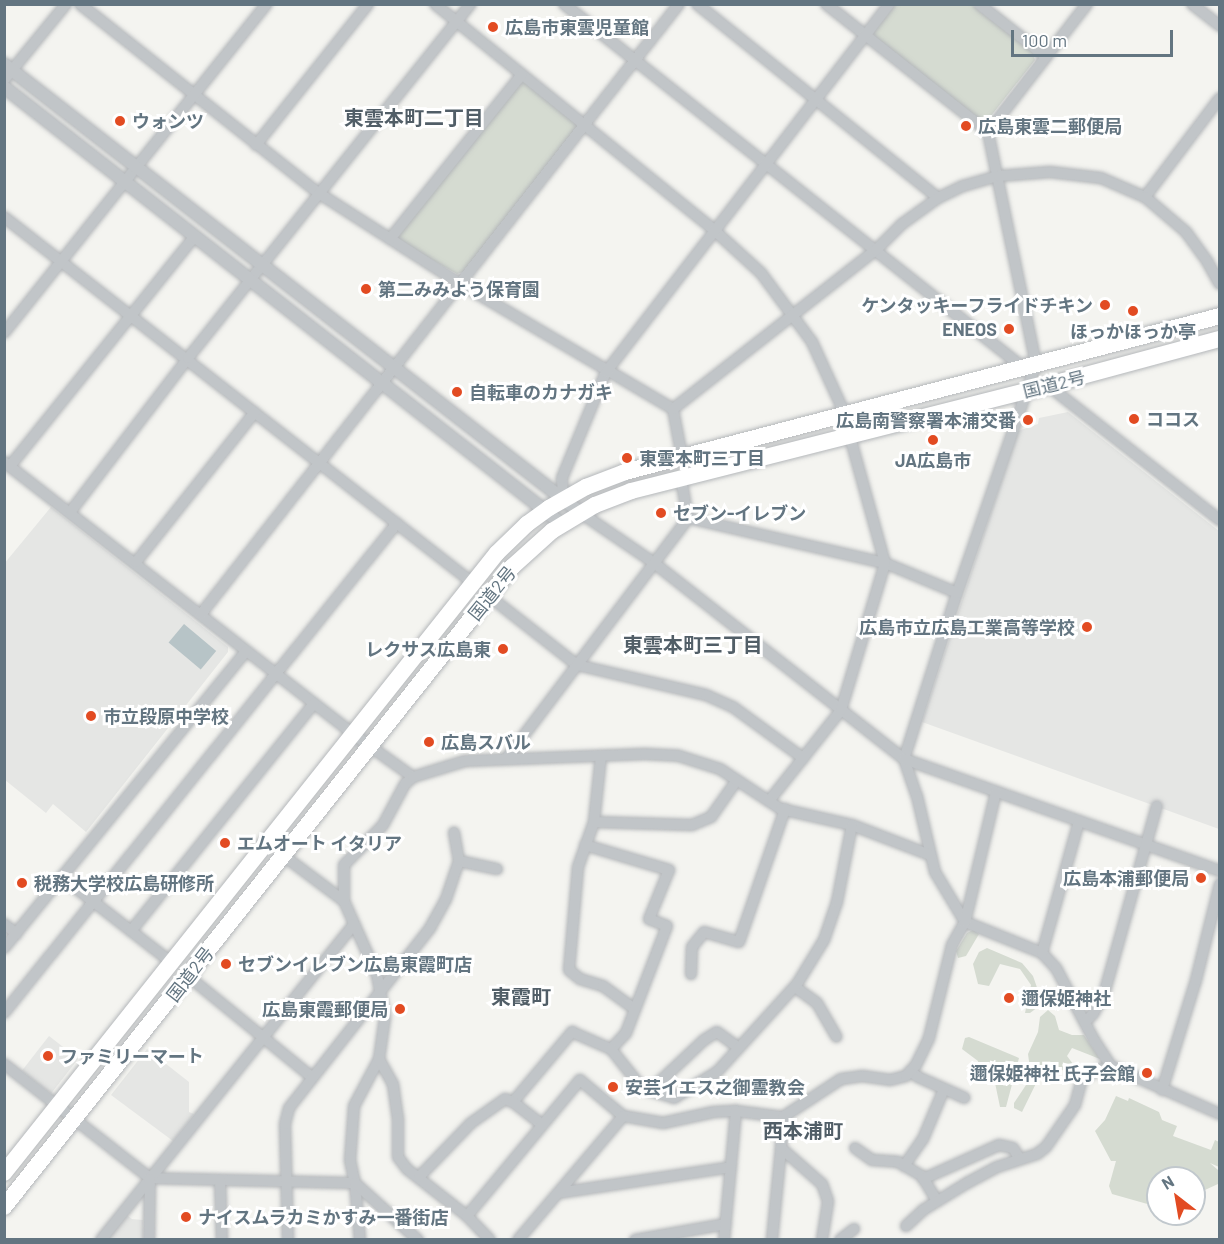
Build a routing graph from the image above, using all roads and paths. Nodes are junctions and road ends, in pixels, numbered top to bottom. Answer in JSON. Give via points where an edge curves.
{"nodes":[{"id":1,"x":66,"y":4,"type":"edge"},
{"id":2,"x":80,"y":4,"type":"edge"},
{"id":3,"x":368,"y":4,"type":"edge"},
{"id":4,"x":435,"y":4,"type":"edge"},
{"id":5,"x":471,"y":4,"type":"edge"},
{"id":6,"x":564,"y":4,"type":"edge"},
{"id":7,"x":679,"y":4,"type":"edge"},
{"id":8,"x":697,"y":4,"type":"edge"},
{"id":9,"x":826,"y":4,"type":"edge"},
{"id":10,"x":889,"y":4,"type":"edge"},
{"id":11,"x":979,"y":4,"type":"edge"},
{"id":12,"x":1192,"y":4,"type":"edge"},
{"id":13,"x":265,"y":5,"type":"edge"},
{"id":14,"x":1084,"y":6,"type":"edge"},
{"id":15,"x":457,"y":22,"type":"junction"},
{"id":16,"x":1220,"y":26,"type":"edge"},
{"id":17,"x":866,"y":36,"type":"junction"},
{"id":18,"x":1046,"y":57,"type":"junction"},
{"id":19,"x":635,"y":61,"type":"junction"},
{"id":20,"x":7,"y":72,"type":"edge"},
{"id":21,"x":522,"y":74,"type":"junction"},
{"id":22,"x":4,"y":87,"type":"edge"},
{"id":23,"x":195,"y":96,"type":"junction"},
{"id":24,"x":1220,"y":98,"type":"edge"},
{"id":25,"x":816,"y":100,"type":"junction"},
{"id":26,"x":585,"y":125,"type":"junction"},
{"id":27,"x":988,"y":132,"type":"junction"},
{"id":28,"x":256,"y":145,"type":"junction"},
{"id":29,"x":766,"y":165,"type":"junction"},
{"id":30,"x":138,"y":168,"type":"junction"},
{"id":31,"x":999,"y":176,"type":"junction"},
{"id":32,"x":126,"y":182,"type":"junction"},
{"id":33,"x":320,"y":194,"type":"junction"},
{"id":34,"x":1145,"y":197,"type":"junction"},
{"id":35,"x":938,"y":198,"type":"junction"},
{"id":36,"x":4,"y":217,"type":"edge"},
{"id":37,"x":715,"y":231,"type":"junction"},
{"id":38,"x":195,"y":236,"type":"junction"},
{"id":39,"x":390,"y":239,"type":"junction"},
{"id":40,"x":876,"y":250,"type":"junction"},
{"id":41,"x":62,"y":260,"type":"junction"},
{"id":42,"x":264,"y":265,"type":"junction"},
{"id":43,"x":251,"y":280,"type":"junction"},
{"id":44,"x":461,"y":284,"type":"junction"},
{"id":45,"x":1220,"y":284,"type":"edge"},
{"id":46,"x":133,"y":315,"type":"junction"},
{"id":47,"x":793,"y":315,"type":"junction"},
{"id":48,"x":1220,"y":316,"type":"edge"},
{"id":49,"x":4,"y":333,"type":"edge"},
{"id":50,"x":1220,"y":339,"type":"edge"},
{"id":51,"x":188,"y":358,"type":"junction"},
{"id":52,"x":395,"y":367,"type":"junction"},
{"id":53,"x":1030,"y":368,"type":"junction"},
{"id":54,"x":606,"y":372,"type":"junction"},
{"id":55,"x":383,"y":383,"type":"junction"},
{"id":56,"x":1049,"y":385,"type":"junction"},
{"id":57,"x":1025,"y":391,"type":"junction"},
{"id":58,"x":674,"y":410,"type":"junction"},
{"id":59,"x":255,"y":412,"type":"junction"},
{"id":60,"x":844,"y":412,"type":"junction"},
{"id":61,"x":850,"y":437,"type":"junction"},
{"id":62,"x":682,"y":457,"type":"junction"},
{"id":63,"x":320,"y":463,"type":"junction"},
{"id":64,"x":7,"y":464,"type":"edge"},
{"id":65,"x":681,"y":480,"type":"junction"},
{"id":66,"x":563,"y":499,"type":"junction"},
{"id":67,"x":546,"y":510,"type":"junction"},
{"id":68,"x":71,"y":511,"type":"junction"},
{"id":69,"x":581,"y":513,"type":"junction"},
{"id":70,"x":1217,"y":513,"type":"edge"},
{"id":71,"x":688,"y":518,"type":"junction"},
{"id":72,"x":397,"y":523,"type":"junction"},
{"id":73,"x":562,"y":524,"type":"junction"},
{"id":74,"x":135,"y":562,"type":"junction"},
{"id":75,"x":654,"y":563,"type":"junction"},
{"id":76,"x":885,"y":563,"type":"junction"},
{"id":77,"x":473,"y":583,"type":"junction"},
{"id":78,"x":957,"y":593,"type":"junction"},
{"id":79,"x":489,"y":596,"type":"junction"},
{"id":80,"x":201,"y":614,"type":"junction"},
{"id":81,"x":246,"y":651,"type":"junction"},
{"id":82,"x":577,"y":665,"type":"junction"},
{"id":83,"x":277,"y":674,"type":"junction"},
{"id":84,"x":314,"y":703,"type":"junction"},
{"id":85,"x":841,"y":710,"type":"junction"},
{"id":86,"x":353,"y":734,"type":"junction"},
{"id":87,"x":371,"y":746,"type":"junction"},
{"id":88,"x":601,"y":756,"type":"junction"},
{"id":89,"x":802,"y":758,"type":"junction"},
{"id":90,"x":506,"y":759,"type":"junction"},
{"id":91,"x":904,"y":759,"type":"junction"},
{"id":92,"x":413,"y":777,"type":"junction"},
{"id":93,"x":737,"y":780,"type":"junction"},
{"id":94,"x":996,"y":792,"type":"junction"},
{"id":95,"x":770,"y":801,"type":"junction"},
{"id":96,"x":1156,"y":806,"type":"dead end"},
{"id":97,"x":785,"y":809,"type":"junction"},
{"id":98,"x":1079,"y":821,"type":"junction"},
{"id":99,"x":594,"y":822,"type":"junction"},
{"id":100,"x":852,"y":825,"type":"junction"},
{"id":101,"x":454,"y":832,"type":"dead end"},
{"id":102,"x":1144,"y":844,"type":"junction"},
{"id":103,"x":585,"y":845,"type":"junction"},
{"id":104,"x":930,"y":855,"type":"junction"},
{"id":105,"x":284,"y":856,"type":"junction"},
{"id":106,"x":459,"y":861,"type":"junction"},
{"id":107,"x":497,"y":869,"type":"dead end"},
{"id":108,"x":1220,"y":871,"type":"edge"},
{"id":109,"x":63,"y":878,"type":"junction"},
{"id":110,"x":1220,"y":884,"type":"edge"},
{"id":111,"x":344,"y":901,"type":"junction"},
{"id":112,"x":93,"y":902,"type":"junction"},
{"id":113,"x":964,"y":922,"type":"junction"},
{"id":114,"x":4,"y":924,"type":"edge"},
{"id":115,"x":354,"y":924,"type":"junction"},
{"id":116,"x":131,"y":931,"type":"junction"},
{"id":117,"x":17,"y":934,"type":"junction"},
{"id":118,"x":4,"y":948,"type":"edge"},
{"id":119,"x":1042,"y":953,"type":"junction"},
{"id":120,"x":171,"y":962,"type":"junction"},
{"id":121,"x":691,"y":974,"type":"dead end"},
{"id":122,"x":188,"y":976,"type":"junction"},
{"id":123,"x":795,"y":987,"type":"junction"},
{"id":124,"x":380,"y":992,"type":"junction"},
{"id":125,"x":635,"y":1009,"type":"junction"},
{"id":126,"x":4,"y":1013,"type":"edge"},
{"id":127,"x":1085,"y":1022,"type":"junction"},
{"id":128,"x":263,"y":1037,"type":"junction"},
{"id":129,"x":837,"y":1037,"type":"dead end"},
{"id":130,"x":739,"y":1048,"type":"junction"},
{"id":131,"x":611,"y":1049,"type":"junction"},
{"id":132,"x":380,"y":1059,"type":"junction"},
{"id":133,"x":4,"y":1064,"type":"edge"},
{"id":134,"x":1111,"y":1066,"type":"junction"},
{"id":135,"x":910,"y":1071,"type":"junction"},
{"id":136,"x":313,"y":1078,"type":"junction"},
{"id":137,"x":944,"y":1089,"type":"junction"},
{"id":138,"x":651,"y":1090,"type":"junction"},
{"id":139,"x":1162,"y":1090,"type":"junction"},
{"id":140,"x":965,"y":1098,"type":"dead end"},
{"id":141,"x":513,"y":1102,"type":"junction"},
{"id":142,"x":58,"y":1106,"type":"junction"},
{"id":143,"x":736,"y":1111,"type":"junction"},
{"id":144,"x":1220,"y":1114,"type":"edge"},
{"id":145,"x":623,"y":1116,"type":"junction"},
{"id":146,"x":783,"y":1118,"type":"junction"},
{"id":147,"x":75,"y":1119,"type":"junction"},
{"id":148,"x":542,"y":1125,"type":"junction"},
{"id":149,"x":781,"y":1148,"type":"junction"},
{"id":150,"x":855,"y":1148,"type":"dead end"},
{"id":151,"x":1020,"y":1159,"type":"junction"},
{"id":152,"x":904,"y":1166,"type":"junction"},
{"id":153,"x":731,"y":1167,"type":"junction"},
{"id":154,"x":4,"y":1173,"type":"edge"},
{"id":155,"x":419,"y":1177,"type":"junction"},
{"id":156,"x":150,"y":1179,"type":"junction"},
{"id":157,"x":923,"y":1179,"type":"junction"},
{"id":158,"x":220,"y":1180,"type":"junction"},
{"id":159,"x":287,"y":1182,"type":"junction"},
{"id":160,"x":355,"y":1183,"type":"junction"},
{"id":161,"x":558,"y":1193,"type":"junction"},
{"id":162,"x":937,"y":1201,"type":"junction"},
{"id":163,"x":4,"y":1207,"type":"edge"},
{"id":164,"x":467,"y":1216,"type":"junction"},
{"id":165,"x":726,"y":1224,"type":"junction"},
{"id":166,"x":906,"y":1226,"type":"dead end"},
{"id":167,"x":854,"y":1229,"type":"dead end"},
{"id":168,"x":100,"y":1239,"type":"edge"},
{"id":169,"x":148,"y":1239,"type":"edge"},
{"id":170,"x":222,"y":1239,"type":"edge"},
{"id":171,"x":288,"y":1239,"type":"edge"},
{"id":172,"x":360,"y":1239,"type":"edge"},
{"id":173,"x":418,"y":1239,"type":"edge"},
{"id":174,"x":490,"y":1239,"type":"edge"},
{"id":175,"x":518,"y":1239,"type":"edge"},
{"id":176,"x":635,"y":1239,"type":"edge"},
{"id":177,"x":724,"y":1239,"type":"edge"},
{"id":178,"x":772,"y":1239,"type":"edge"},
{"id":179,"x":822,"y":1239,"type":"edge"},
{"id":180,"x":840,"y":1239,"type":"edge"}],
"edges":[{"from":1,"to":20,"type":"street"},
{"from":2,"to":23,"type":"street"},
{"from":3,"to":28,"type":"street"},
{"from":4,"to":15,"type":"street"},
{"from":5,"to":15,"type":"street"},
{"from":6,"to":19,"type":"street"},
{"from":7,"to":19,"type":"street"},
{"from":8,"to":25,"type":"street"},
{"from":9,"to":17,"type":"street"},
{"from":10,"to":17,"type":"street"},
{"from":11,"to":18,"type":"street"},
{"from":12,"to":16,"type":"street"},
{"from":13,"to":23,"type":"street"},
{"from":14,"to":18,"type":"street"},
{"from":15,"to":21,"type":"street"},
{"from":15,"to":33,"type":"street"},
{"from":17,"to":25,"type":"street"},
{"from":17,"to":27,"type":"street"},
{"from":18,"to":27,"type":"street"},
{"from":19,"to":26,"type":"street"},
{"from":19,"to":29,"type":"street"},
{"from":20,"to":30,"type":"street"},
{"from":21,"to":26,"type":"street"},
{"from":21,"to":39,"type":"street"},
{"from":22,"to":32,"type":"street"},
{"from":23,"to":28,"type":"street"},
{"from":23,"to":30,"type":"street"},
{"from":24,"to":34,"type":"street"},
{"from":25,"to":29,"type":"street"},
{"from":25,"to":35,"type":"street"},
{"from":26,"to":37,"type":"street"},
{"from":26,"to":44,"type":"street"},
{"from":27,"to":31,"type":"street"},
{"from":28,"to":33,"type":"street"},
{"from":29,"to":37,"type":"street"},
{"from":29,"to":40,"type":"street"},
{"from":30,"to":32,"type":"street"},
{"from":30,"to":42,"type":"street"},
{"from":31,"to":34,"type":"street","via":[[1050,172],[1101,178]]},
{"from":31,"to":35,"type":"street"},
{"from":31,"to":53,"type":"street"},
{"from":32,"to":38,"type":"street"},
{"from":32,"to":41,"type":"street"},
{"from":33,"to":39,"type":"street"},
{"from":33,"to":42,"type":"street"},
{"from":34,"to":45,"type":"street","via":[[1186,232]]},
{"from":35,"to":40,"type":"street","via":[[902,224]]},
{"from":36,"to":41,"type":"street"},
{"from":37,"to":47,"type":"street","via":[[761,273]]},
{"from":37,"to":54,"type":"street"},
{"from":38,"to":43,"type":"street"},
{"from":38,"to":46,"type":"street"},
{"from":39,"to":44,"type":"street"},
{"from":40,"to":47,"type":"street"},
{"from":40,"to":53,"type":"street"},
{"from":41,"to":46,"type":"street"},
{"from":41,"to":49,"type":"street"},
{"from":42,"to":43,"type":"street"},
{"from":42,"to":52,"type":"street"},
{"from":43,"to":51,"type":"street"},
{"from":43,"to":55,"type":"street"},
{"from":44,"to":52,"type":"street"},
{"from":44,"to":54,"type":"street"},
{"from":46,"to":51,"type":"street"},
{"from":46,"to":64,"type":"street"},
{"from":47,"to":58,"type":"street"},
{"from":47,"to":60,"type":"street","via":[[816,351]]},
{"from":48,"to":53,"type":"highway","name":"国道2号"},
{"from":50,"to":56,"type":"highway","name":"国道2号"},
{"from":51,"to":59,"type":"street"},
{"from":51,"to":68,"type":"street"},
{"from":52,"to":55,"type":"street"},
{"from":52,"to":66,"type":"street"},
{"from":53,"to":56,"type":"street"},
{"from":53,"to":57,"type":"street"},
{"from":53,"to":60,"type":"highway","name":"国道2号"},
{"from":54,"to":58,"type":"street"},
{"from":54,"to":66,"type":"street","via":[[562,478]]},
{"from":55,"to":63,"type":"street"},
{"from":55,"to":67,"type":"street"},
{"from":56,"to":57,"type":"highway","name":"国道2号"},
{"from":56,"to":70,"type":"street"},
{"from":57,"to":61,"type":"highway","name":"国道2号"},
{"from":57,"to":78,"type":"street"},
{"from":58,"to":62,"type":"street"},
{"from":59,"to":63,"type":"street"},
{"from":59,"to":74,"type":"street"},
{"from":60,"to":62,"type":"highway","name":"国道2号"},
{"from":61,"to":65,"type":"highway","name":"国道2号"},
{"from":61,"to":76,"type":"street"},
{"from":62,"to":66,"type":"highway","name":"国道2号","via":[[611,476]]},
{"from":63,"to":72,"type":"street"},
{"from":63,"to":80,"type":"street"},
{"from":64,"to":68,"type":"street"},
{"from":65,"to":69,"type":"highway","name":"国道2号","via":[[631,491]]},
{"from":65,"to":71,"type":"street"},
{"from":66,"to":67,"type":"highway","name":"国道2号"},
{"from":66,"to":69,"type":"street"},
{"from":67,"to":73,"type":"street"},
{"from":67,"to":77,"type":"highway","name":"国道2号","via":[[506,543]]},
{"from":68,"to":74,"type":"street"},
{"from":69,"to":73,"type":"highway","name":"国道2号"},
{"from":69,"to":75,"type":"street"},
{"from":71,"to":75,"type":"street"},
{"from":71,"to":76,"type":"street"},
{"from":72,"to":77,"type":"street"},
{"from":72,"to":83,"type":"street"},
{"from":73,"to":79,"type":"highway","name":"国道2号","via":[[521,558]]},
{"from":74,"to":80,"type":"street"},
{"from":75,"to":82,"type":"street"},
{"from":75,"to":85,"type":"street"},
{"from":76,"to":78,"type":"street"},
{"from":76,"to":85,"type":"street"},
{"from":77,"to":86,"type":"highway","name":"国道2号"},
{"from":78,"to":91,"type":"street"},
{"from":79,"to":82,"type":"street"},
{"from":79,"to":87,"type":"highway","name":"国道2号"},
{"from":80,"to":81,"type":"street"},
{"from":81,"to":83,"type":"street"},
{"from":81,"to":109,"type":"street"},
{"from":82,"to":89,"type":"street","via":[[706,695],[734,707]]},
{"from":82,"to":90,"type":"street"},
{"from":83,"to":84,"type":"street"},
{"from":83,"to":112,"type":"street"},
{"from":84,"to":86,"type":"street"},
{"from":84,"to":116,"type":"street"},
{"from":85,"to":89,"type":"street"},
{"from":85,"to":91,"type":"street"},
{"from":86,"to":87,"type":"street"},
{"from":86,"to":120,"type":"highway","name":"国道2号"},
{"from":87,"to":92,"type":"street"},
{"from":87,"to":105,"type":"highway","name":"国道2号"},
{"from":88,"to":90,"type":"street"},
{"from":88,"to":93,"type":"street","via":[[679,756],[720,769]]},
{"from":88,"to":99,"type":"street"},
{"from":89,"to":95,"type":"street"},
{"from":90,"to":92,"type":"street","via":[[465,761]]},
{"from":91,"to":94,"type":"street"},
{"from":91,"to":104,"type":"street"},
{"from":92,"to":111,"type":"street","via":[[405,784],[383,825],[344,865]]},
{"from":93,"to":95,"type":"street"},
{"from":93,"to":99,"type":"street","via":[[711,816],[692,825]]},
{"from":94,"to":98,"type":"street"},
{"from":94,"to":113,"type":"street"},
{"from":95,"to":97,"type":"street"},
{"from":96,"to":102,"type":"street"},
{"from":97,"to":100,"type":"street"},
{"from":97,"to":121,"type":"street","via":[[739,942],[704,932],[692,947]]},
{"from":98,"to":102,"type":"street"},
{"from":98,"to":119,"type":"street"},
{"from":99,"to":103,"type":"street"},
{"from":100,"to":104,"type":"street"},
{"from":100,"to":123,"type":"street","via":[[837,902],[824,940]]},
{"from":101,"to":106,"type":"street"},
{"from":102,"to":108,"type":"street"},
{"from":102,"to":127,"type":"street","via":[[1104,994]]},
{"from":103,"to":125,"type":"street","via":[[578,867],[568,970],[580,979],[603,986]]},
{"from":103,"to":125,"type":"street","via":[[669,870],[649,919],[667,926]]},
{"from":104,"to":113,"type":"street","via":[[945,892]]},
{"from":105,"to":111,"type":"street"},
{"from":105,"to":122,"type":"highway","name":"国道2号"},
{"from":106,"to":107,"type":"street"},
{"from":106,"to":124,"type":"street","via":[[446,899],[430,928]]},
{"from":109,"to":112,"type":"street"},
{"from":109,"to":117,"type":"street"},
{"from":110,"to":139,"type":"street","via":[[1196,981]]},
{"from":111,"to":115,"type":"street"},
{"from":112,"to":116,"type":"street"},
{"from":112,"to":126,"type":"street"},
{"from":113,"to":119,"type":"street"},
{"from":113,"to":135,"type":"street","via":[[952,945],[929,1038]]},
{"from":114,"to":117,"type":"street"},
{"from":115,"to":124,"type":"street","via":[[377,975]]},
{"from":115,"to":128,"type":"street"},
{"from":116,"to":120,"type":"street"},
{"from":117,"to":118,"type":"street"},
{"from":119,"to":127,"type":"street","via":[[1056,968]]},
{"from":120,"to":142,"type":"highway","name":"国道2号"},
{"from":122,"to":128,"type":"street"},
{"from":122,"to":147,"type":"highway","name":"国道2号"},
{"from":123,"to":129,"type":"street","via":[[818,1003]]},
{"from":123,"to":130,"type":"street"},
{"from":124,"to":132,"type":"street","via":[[385,1017]]},
{"from":124,"to":136,"type":"street"},
{"from":125,"to":131,"type":"street","via":[[626,1033]]},
{"from":127,"to":134,"type":"street"},
{"from":128,"to":136,"type":"street"},
{"from":128,"to":156,"type":"street"},
{"from":130,"to":138,"type":"street","via":[[717,1072],[674,1098]]},
{"from":130,"to":138,"type":"street","via":[[717,1032]]},
{"from":131,"to":138,"type":"street","via":[[642,1088]]},
{"from":131,"to":141,"type":"street","via":[[572,1032]]},
{"from":132,"to":155,"type":"street","via":[[393,1084],[398,1157]]},
{"from":132,"to":160,"type":"street","via":[[354,1106],[350,1160]]},
{"from":133,"to":142,"type":"street"},
{"from":134,"to":139,"type":"street"},
{"from":134,"to":151,"type":"street","via":[[1083,1076],[1075,1105],[1046,1147]]},
{"from":135,"to":137,"type":"street"},
{"from":135,"to":146,"type":"street","via":[[890,1080],[862,1076],[842,1079]]},
{"from":136,"to":159,"type":"street","via":[[289,1108],[285,1124]]},
{"from":137,"to":140,"type":"street"},
{"from":137,"to":152,"type":"street","via":[[923,1139]]},
{"from":139,"to":144,"type":"street"},
{"from":141,"to":148,"type":"street"},
{"from":141,"to":155,"type":"street","via":[[505,1099],[471,1123]]},
{"from":142,"to":147,"type":"street"},
{"from":142,"to":154,"type":"highway","name":"国道2号"},
{"from":143,"to":145,"type":"street","via":[[663,1123]]},
{"from":143,"to":146,"type":"street"},
{"from":143,"to":153,"type":"street"},
{"from":145,"to":148,"type":"street","via":[[580,1080]]},
{"from":145,"to":161,"type":"street"},
{"from":146,"to":149,"type":"street"},
{"from":147,"to":156,"type":"street"},
{"from":147,"to":163,"type":"highway","name":"国道2号"},
{"from":148,"to":164,"type":"street"},
{"from":149,"to":178,"type":"street"},
{"from":149,"to":179,"type":"street","via":[[822,1184],[828,1201]]},
{"from":150,"to":152,"type":"street","via":[[872,1160]]},
{"from":151,"to":157,"type":"street","via":[[1013,1148],[999,1144]]},
{"from":151,"to":162,"type":"street","via":[[997,1167]]},
{"from":152,"to":157,"type":"street"},
{"from":153,"to":161,"type":"street"},
{"from":153,"to":165,"type":"street"},
{"from":155,"to":164,"type":"street"},
{"from":156,"to":158,"type":"street"},
{"from":156,"to":168,"type":"street"},
{"from":156,"to":169,"type":"street"},
{"from":157,"to":162,"type":"street"},
{"from":158,"to":159,"type":"street"},
{"from":158,"to":170,"type":"street"},
{"from":159,"to":160,"type":"street"},
{"from":159,"to":171,"type":"street"},
{"from":160,"to":172,"type":"street"},
{"from":160,"to":173,"type":"street"},
{"from":161,"to":175,"type":"street"},
{"from":162,"to":166,"type":"street"},
{"from":164,"to":174,"type":"street"},
{"from":165,"to":176,"type":"street"},
{"from":165,"to":177,"type":"street"},
{"from":167,"to":180,"type":"street"}]}
